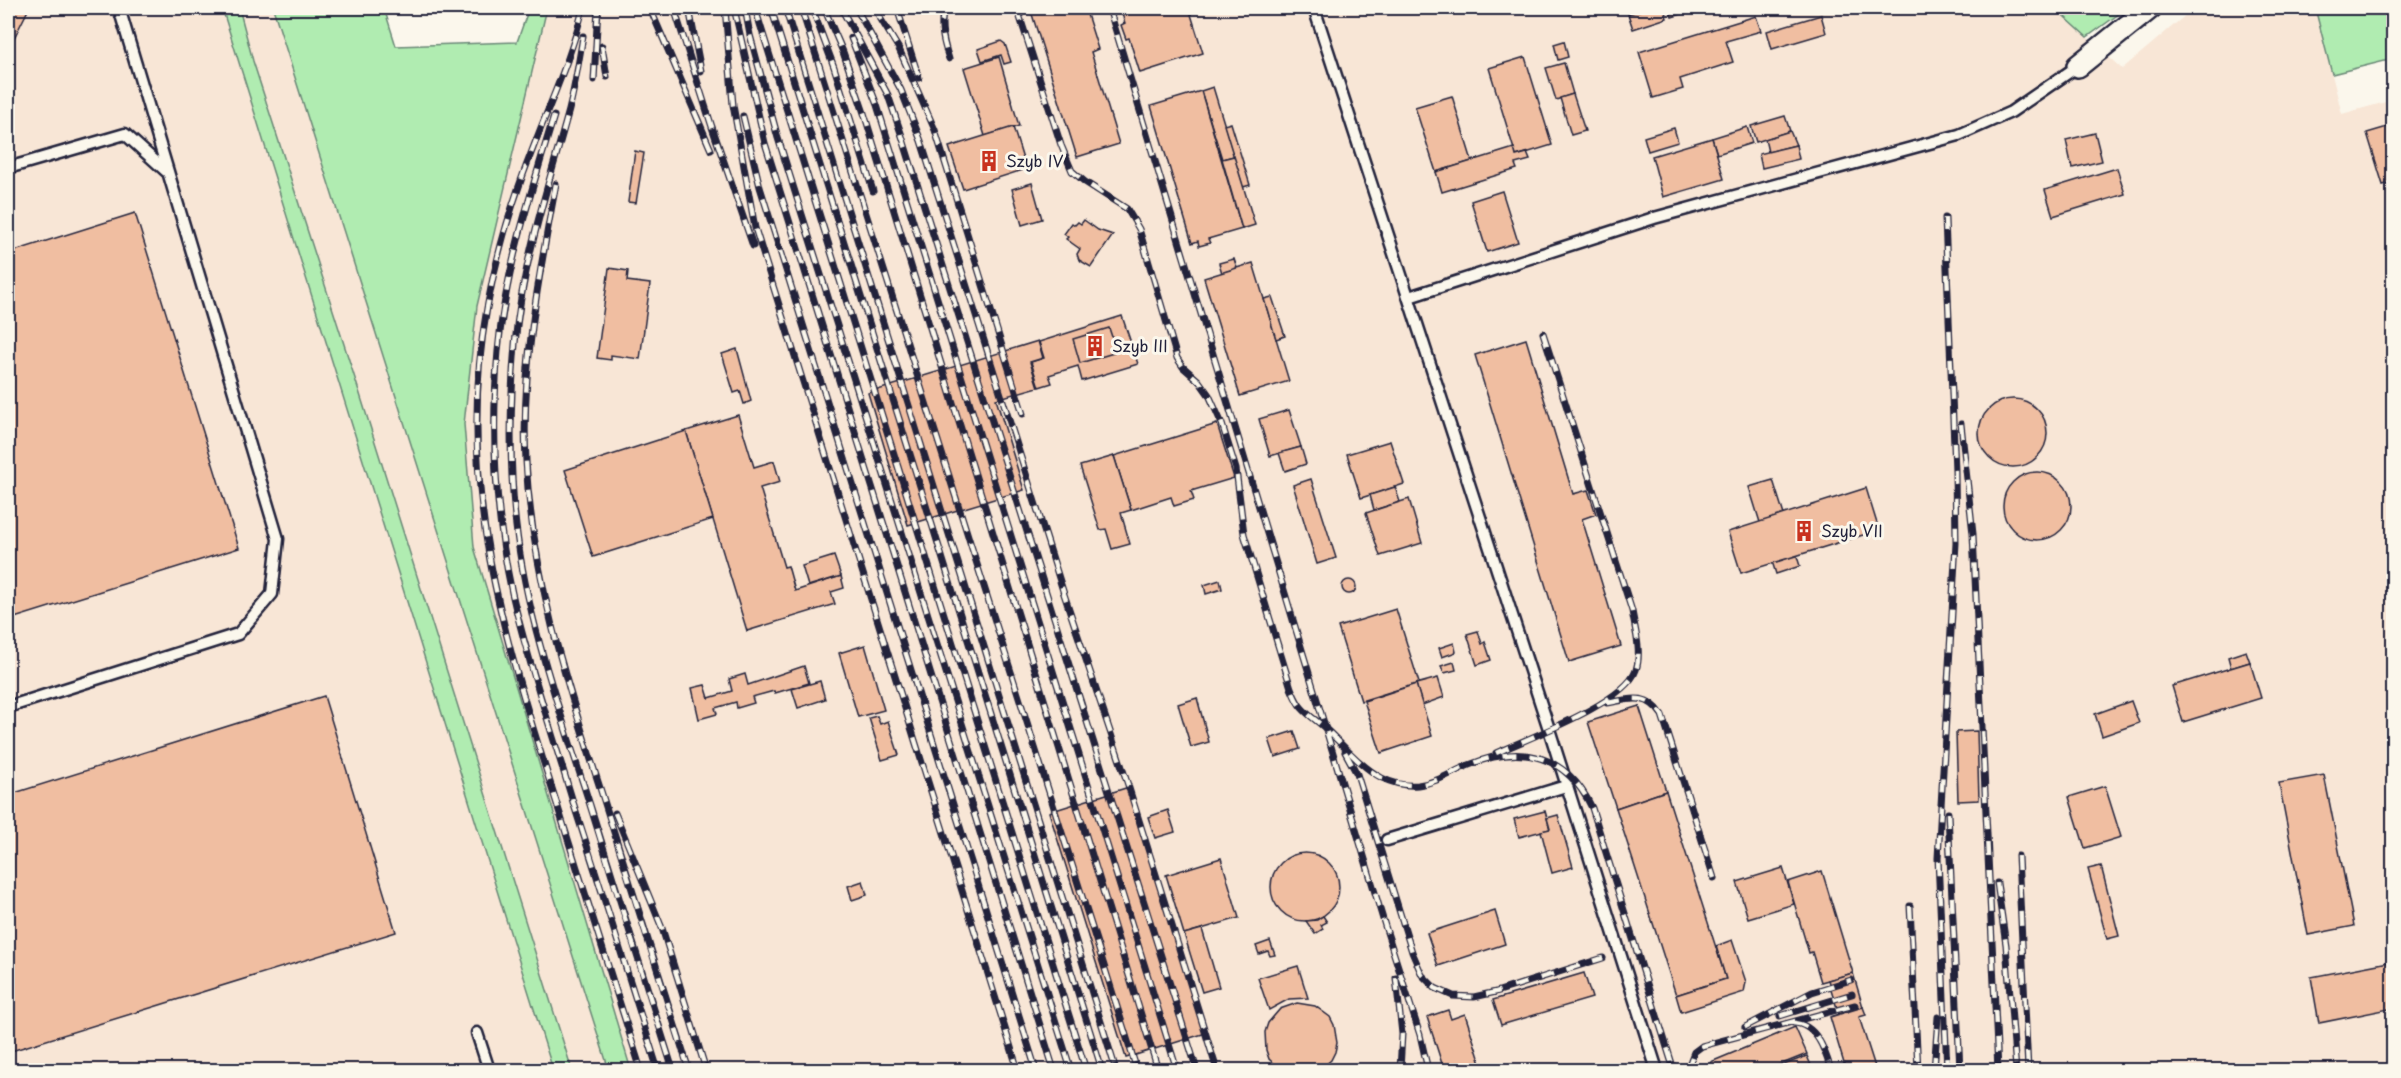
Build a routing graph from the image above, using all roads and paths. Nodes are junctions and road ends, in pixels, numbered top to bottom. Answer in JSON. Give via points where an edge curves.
{"nodes":[{"id":1,"x":119,"y":8,"type":"edge"},
{"id":2,"x":1314,"y":8,"type":"edge"},
{"id":3,"x":2150,"y":8,"type":"edge"},
{"id":4,"x":2078,"y":66,"type":"joint"},
{"id":5,"x":8,"y":168,"type":"edge"},
{"id":6,"x":166,"y":171,"type":"junction"},
{"id":7,"x":1409,"y":297,"type":"junction"},
{"id":8,"x":8,"y":706,"type":"edge"},
{"id":9,"x":1566,"y":786,"type":"junction"},
{"id":10,"x":1387,"y":840,"type":"dead end"},
{"id":11,"x":477,"y":1033,"type":"dead end"},
{"id":12,"x":489,"y":1071,"type":"edge"},
{"id":13,"x":1657,"y":1071,"type":"edge"}],
"edges":[{"from":1,"to":6,"type":"lane"},
{"from":2,"to":7,"type":"lane"},
{"from":3,"to":4,"type":"street"},
{"from":4,"to":7,"type":"lane","via":[[2011,112],[1959,135],[1654,218]]},
{"from":5,"to":6,"type":"lane","via":[[124,134]]},
{"from":6,"to":8,"type":"lane","via":[[278,539],[272,594],[237,634]]},
{"from":7,"to":9,"type":"lane"},
{"from":9,"to":10,"type":"lane"},
{"from":9,"to":13,"type":"lane"},
{"from":11,"to":12,"type":"lane"}]}
